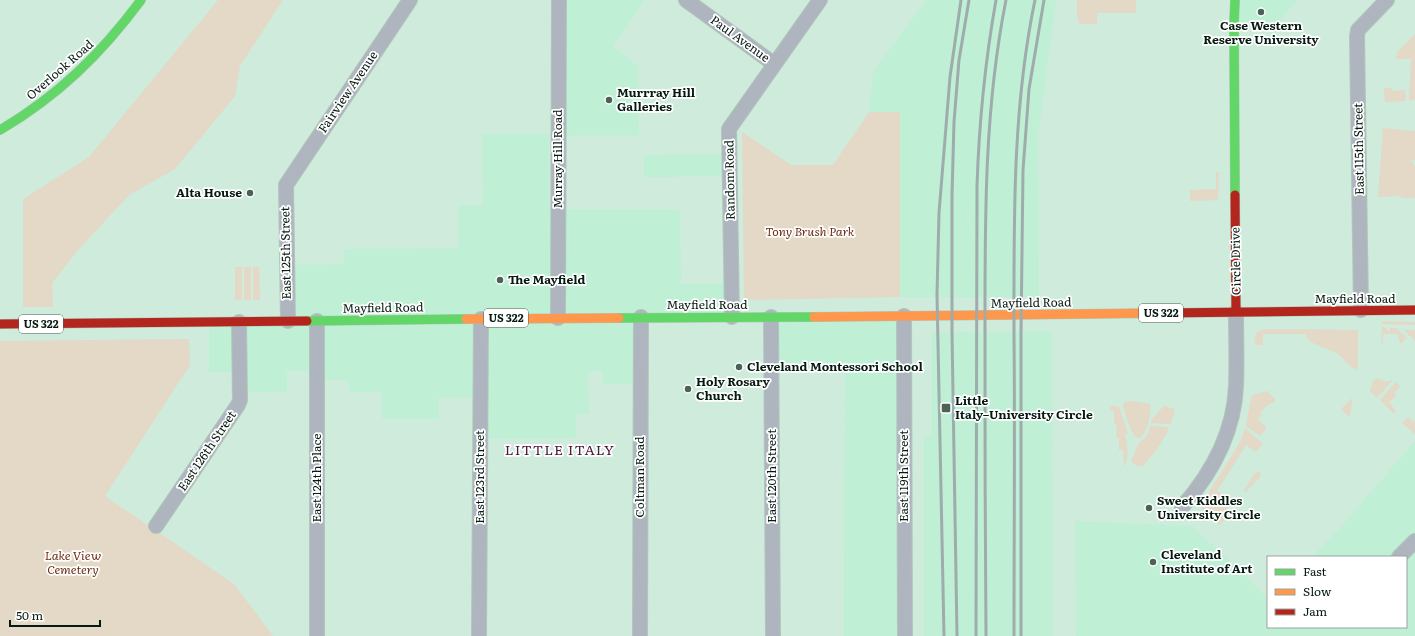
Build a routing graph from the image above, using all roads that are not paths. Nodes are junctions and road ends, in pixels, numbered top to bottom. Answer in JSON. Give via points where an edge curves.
{"nodes":[{"id":1,"x":141,"y":0,"type":"edge"},
{"id":2,"x":410,"y":0,"type":"edge"},
{"id":3,"x":559,"y":0,"type":"edge"},
{"id":4,"x":686,"y":0,"type":"edge"},
{"id":5,"x":820,"y":0,"type":"edge"},
{"id":6,"x":1235,"y":0,"type":"edge"},
{"id":7,"x":1387,"y":0,"type":"edge"},
{"id":8,"x":774,"y":64,"type":"junction"},
{"id":9,"x":0,"y":130,"type":"edge"},
{"id":10,"x":286,"y":185,"type":"joint"},
{"id":11,"x":1361,"y":310,"type":"junction"},
{"id":12,"x":1415,"y":310,"type":"edge"},
{"id":13,"x":1236,"y":312,"type":"junction"},
{"id":14,"x":771,"y":316,"type":"junction"},
{"id":15,"x":904,"y":316,"type":"junction"},
{"id":16,"x":641,"y":317,"type":"junction"},
{"id":17,"x":732,"y":317,"type":"junction"},
{"id":18,"x":481,"y":318,"type":"junction"},
{"id":19,"x":558,"y":318,"type":"junction"},
{"id":20,"x":288,"y":321,"type":"junction"},
{"id":21,"x":317,"y":321,"type":"junction"},
{"id":22,"x":239,"y":322,"type":"junction"},
{"id":23,"x":0,"y":324,"type":"edge"},
{"id":24,"x":1182,"y":507,"type":"dead end"},
{"id":25,"x":156,"y":526,"type":"dead end"},
{"id":26,"x":1415,"y":541,"type":"edge"},
{"id":27,"x":1400,"y":556,"type":"edge"},
{"id":28,"x":317,"y":636,"type":"edge"},
{"id":29,"x":479,"y":636,"type":"edge"},
{"id":30,"x":640,"y":636,"type":"edge"},
{"id":31,"x":773,"y":636,"type":"edge"},
{"id":32,"x":904,"y":636,"type":"edge"}],
"edges":[{"from":1,"to":9,"type":"main road","name":"Overlook Road","via":[[108,43],[83,69],[50,98]]},
{"from":2,"to":10,"type":"street","name":"Fairview Avenue"},
{"from":3,"to":19,"type":"street","name":"Murray Hill Road"},
{"from":4,"to":8,"type":"street","name":"Paul Avenue"},
{"from":5,"to":8,"type":"street","name":"Random Road"},
{"from":6,"to":13,"type":"main road","name":"Circle Drive"},
{"from":7,"to":11,"type":"street","name":"East 115th Street","via":[[1358,30],[1357,36]]},
{"from":8,"to":17,"type":"street","name":"Random Road","via":[[729,129]]},
{"from":10,"to":20,"type":"street","name":"East 125th Street"},
{"from":11,"to":12,"type":"main road","name":"Mayfield Road","number":"US 322"},
{"from":11,"to":13,"type":"main road","name":"Mayfield Road","number":"US 322"},
{"from":13,"to":15,"type":"main road","name":"Mayfield Road","number":"US 322"},
{"from":13,"to":24,"type":"street","name":"Circle Drive","via":[[1236,386],[1232,418],[1218,456],[1199,487]]},
{"from":14,"to":15,"type":"main road","name":"Mayfield Road","number":"US 322"},
{"from":14,"to":17,"type":"main road","name":"Mayfield Road","number":"US 322"},
{"from":14,"to":31,"type":"street","name":"East 120th Street"},
{"from":15,"to":32,"type":"street","name":"East 119th Street"},
{"from":16,"to":17,"type":"main road","name":"Mayfield Road","number":"US 322"},
{"from":16,"to":19,"type":"main road","name":"Mayfield Road","number":"US 322"},
{"from":16,"to":30,"type":"street","name":"Coltman Road"},
{"from":18,"to":19,"type":"main road","name":"Mayfield Road","number":"US 322"},
{"from":18,"to":21,"type":"main road","name":"Mayfield Road","number":"US 322"},
{"from":18,"to":29,"type":"street","name":"East 123rd Street"},
{"from":20,"to":21,"type":"main road","name":"Mayfield Road","number":"US 322"},
{"from":20,"to":22,"type":"main road","name":"Mayfield Road","number":"US 322"},
{"from":21,"to":28,"type":"street","name":"East 124th Place"},
{"from":22,"to":23,"type":"main road","name":"Mayfield Road","number":"US 322"},
{"from":22,"to":25,"type":"street","name":"East 126th Street","via":[[238,405]]},
{"from":26,"to":27,"type":"street"}]}
